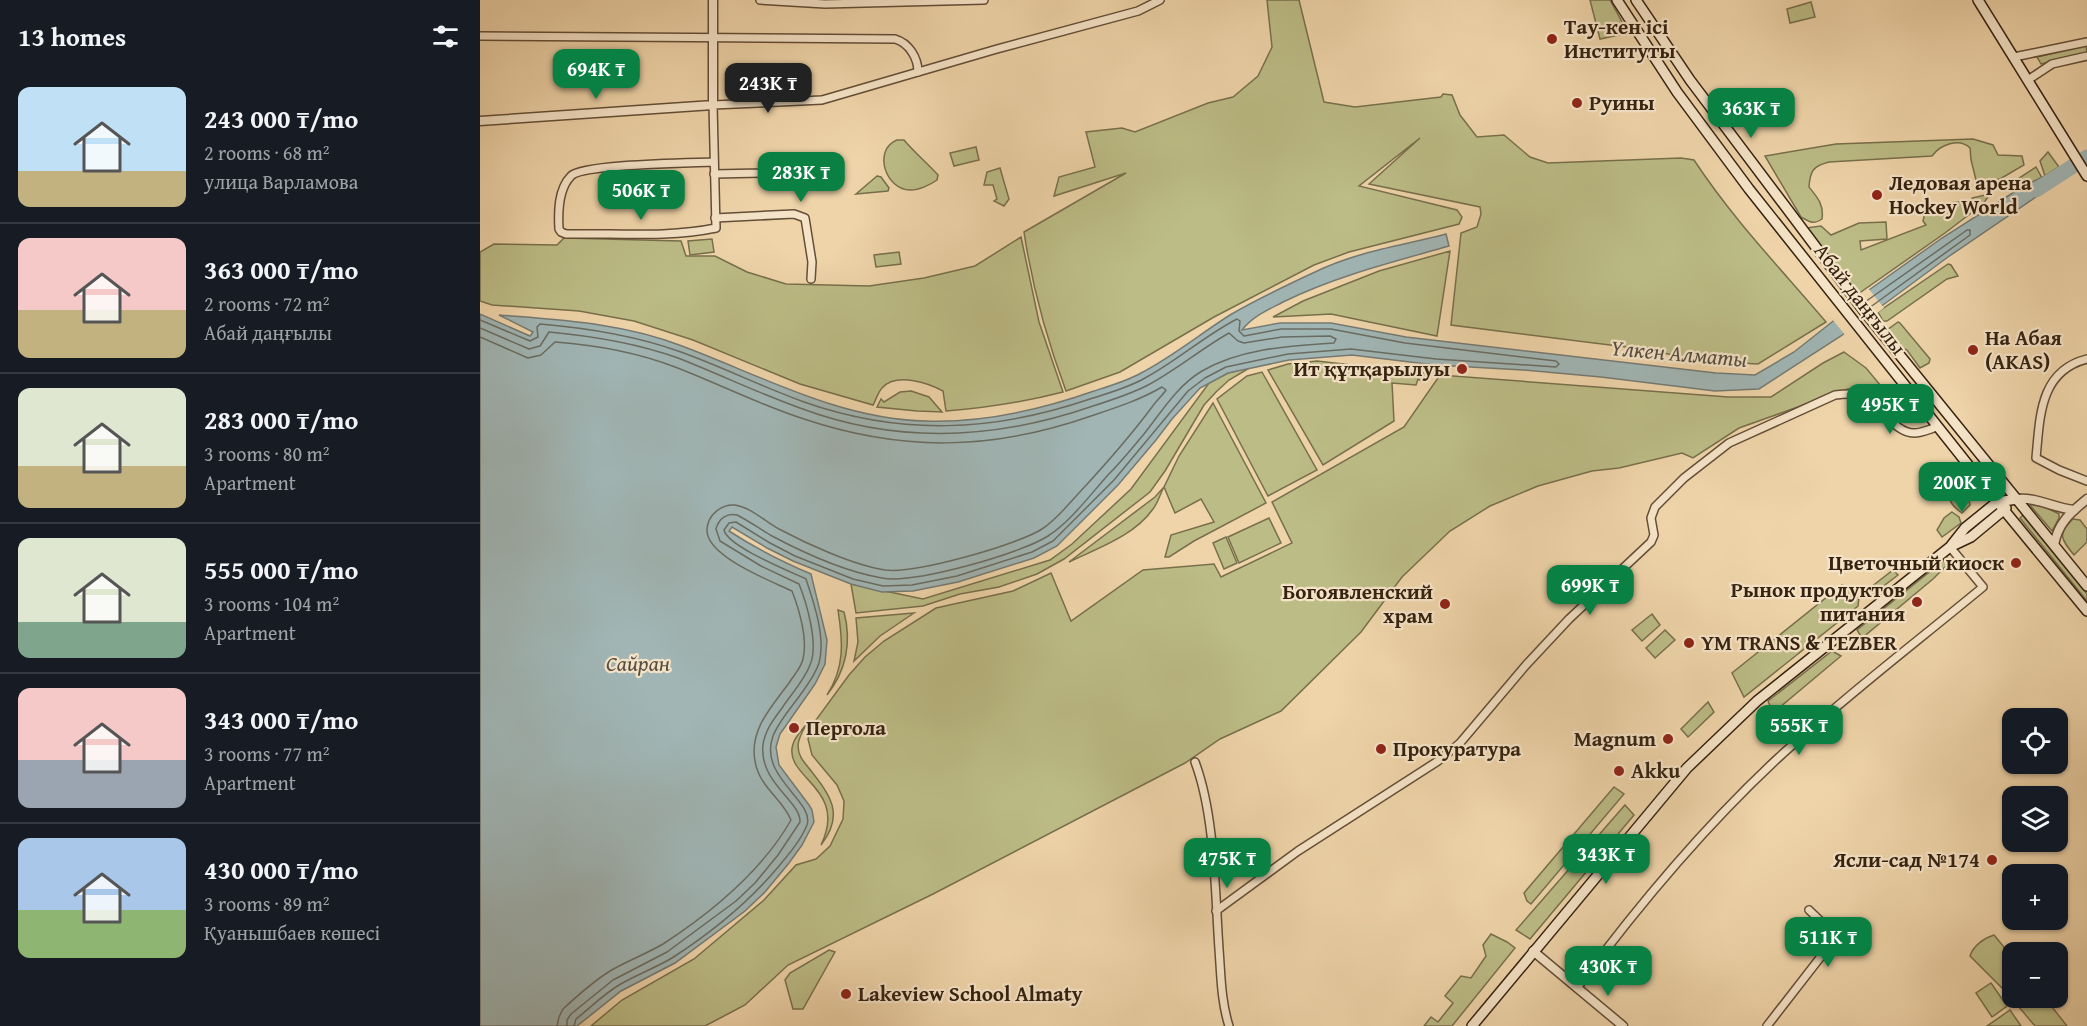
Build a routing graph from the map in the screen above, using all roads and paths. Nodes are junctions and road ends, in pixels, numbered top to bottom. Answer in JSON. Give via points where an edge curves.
{"nodes":[{"id":1,"x":713,"y":0,"type":"edge"},
{"id":2,"x":760,"y":0,"type":"edge"},
{"id":3,"x":984,"y":0,"type":"edge"},
{"id":4,"x":1160,"y":0,"type":"edge"},
{"id":5,"x":1617,"y":0,"type":"edge"},
{"id":6,"x":1636,"y":0,"type":"edge"},
{"id":7,"x":1978,"y":0,"type":"edge"},
{"id":8,"x":480,"y":36,"type":"edge"},
{"id":9,"x":713,"y":39,"type":"junction"},
{"id":10,"x":2087,"y":42,"type":"edge"},
{"id":11,"x":2087,"y":56,"type":"edge"},
{"id":12,"x":2014,"y":57,"type":"junction"},
{"id":13,"x":918,"y":72,"type":"junction"},
{"id":14,"x":2028,"y":80,"type":"junction"},
{"id":15,"x":713,"y":105,"type":"junction"},
{"id":16,"x":480,"y":121,"type":"edge"},
{"id":17,"x":713,"y":162,"type":"junction"},
{"id":18,"x":795,"y":166,"type":"dead end"},
{"id":19,"x":714,"y":174,"type":"junction"},
{"id":20,"x":2087,"y":176,"type":"edge"},
{"id":21,"x":715,"y":218,"type":"junction"},
{"id":22,"x":811,"y":279,"type":"dead end"},
{"id":23,"x":2087,"y":358,"type":"edge"},
{"id":24,"x":1937,"y":427,"type":"junction"},
{"id":25,"x":2087,"y":481,"type":"edge"},
{"id":26,"x":2017,"y":499,"type":"junction"},
{"id":27,"x":2087,"y":499,"type":"edge"},
{"id":28,"x":1997,"y":502,"type":"junction"},
{"id":29,"x":2004,"y":510,"type":"junction"},
{"id":30,"x":2074,"y":510,"type":"junction"},
{"id":31,"x":2054,"y":545,"type":"junction"},
{"id":32,"x":1950,"y":547,"type":"junction"},
{"id":33,"x":2087,"y":586,"type":"edge"},
{"id":34,"x":2087,"y":611,"type":"edge"},
{"id":35,"x":1195,"y":762,"type":"dead end"},
{"id":36,"x":1809,"y":910,"type":"dead end"},
{"id":37,"x":1216,"y":911,"type":"junction"},
{"id":38,"x":1533,"y":951,"type":"junction"},
{"id":39,"x":1577,"y":988,"type":"junction"},
{"id":40,"x":1229,"y":1026,"type":"edge"},
{"id":41,"x":1472,"y":1026,"type":"edge"},
{"id":42,"x":1623,"y":1026,"type":"edge"},
{"id":43,"x":1767,"y":1026,"type":"edge"}],
"edges":[{"from":1,"to":9,"type":"street"},
{"from":2,"to":3,"type":"street","via":[[825,4]]},
{"from":4,"to":13,"type":"street","via":[[1138,11]]},
{"from":5,"to":24,"type":"main road","name":"Абай даңғылы","via":[[1677,92],[1749,189]]},
{"from":6,"to":26,"type":"main road","name":"Абай даңғылы","via":[[1690,80],[1848,290]]},
{"from":7,"to":12,"type":"main road"},
{"from":8,"to":9,"type":"street"},
{"from":9,"to":13,"type":"street","via":[[895,39],[908,46]]},
{"from":9,"to":15,"type":"street"},
{"from":10,"to":12,"type":"street"},
{"from":11,"to":14,"type":"street","via":[[2052,64]]},
{"from":12,"to":14,"type":"main road"},
{"from":13,"to":15,"type":"street","via":[[822,100]]},
{"from":14,"to":20,"type":"main road"},
{"from":15,"to":16,"type":"street"},
{"from":15,"to":17,"type":"street"},
{"from":17,"to":19,"type":"street"},
{"from":17,"to":21,"type":"street","via":[[576,173],[569,178],[558,208],[559,229],[566,234],[696,232],[716,228]]},
{"from":18,"to":19,"type":"street","via":[[761,173]]},
{"from":19,"to":21,"type":"street"},
{"from":21,"to":22,"type":"street","via":[[794,214],[805,218]]},
{"from":23,"to":25,"type":"street","via":[[2072,362],[2049,388],[2042,403],[2036,458]]},
{"from":24,"to":28,"type":"main road","name":"Абай даңғылы"},
{"from":24,"to":37,"type":"street","via":[[1909,433],[1867,398],[1850,393],[1835,395],[1729,443],[1655,507],[1651,542],[1569,619],[1460,743]]},
{"from":26,"to":28,"type":"main road"},
{"from":26,"to":29,"type":"main road"},
{"from":26,"to":30,"type":"street","via":[[2032,498]]},
{"from":26,"to":31,"type":"main road","name":"Абай даңғылы"},
{"from":27,"to":30,"type":"street"},
{"from":28,"to":29,"type":"main road","name":"Абай даңғылы"},
{"from":28,"to":32,"type":"main road","via":[[1965,528]]},
{"from":29,"to":32,"type":"main road","via":[[1971,537]]},
{"from":29,"to":34,"type":"main road","name":"Абай даңғылы"},
{"from":30,"to":31,"type":"street","via":[[2064,518]]},
{"from":31,"to":33,"type":"main road","name":"Абай даңғылы"},
{"from":32,"to":38,"type":"main road","via":[[1757,701],[1687,768]]},
{"from":32,"to":39,"type":"street","via":[[1983,587],[1775,761],[1699,837]]},
{"from":35,"to":37,"type":"street","via":[[1203,783]]},
{"from":36,"to":43,"type":"street","via":[[1833,933],[1833,941]]},
{"from":37,"to":40,"type":"street","via":[[1223,1002]]},
{"from":38,"to":39,"type":"street"},
{"from":38,"to":41,"type":"main road"},
{"from":39,"to":42,"type":"street"}]}
